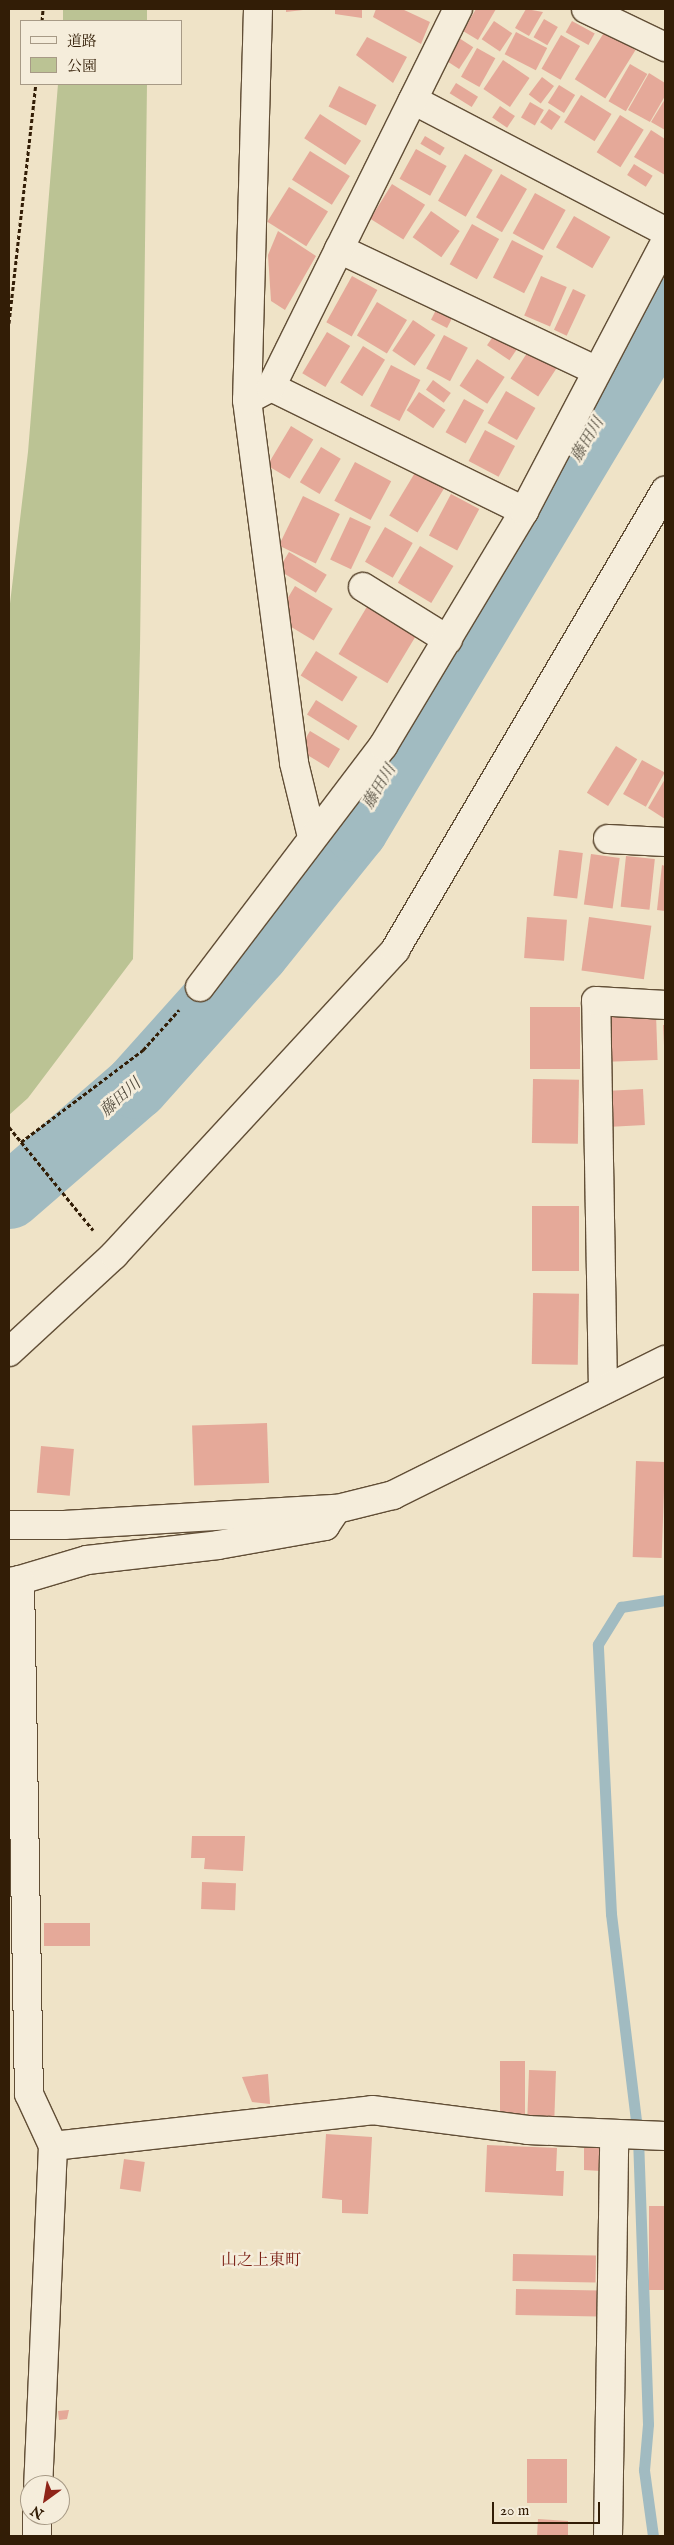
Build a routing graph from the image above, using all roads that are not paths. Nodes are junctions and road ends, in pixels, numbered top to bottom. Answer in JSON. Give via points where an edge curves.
{"nodes":[{"id":1,"x":258,"y":9,"type":"edge"},
{"id":2,"x":458,"y":9,"type":"edge"},
{"id":3,"x":586,"y":9,"type":"edge"},
{"id":4,"x":665,"y":47,"type":"edge"},
{"id":5,"x":413,"y":100,"type":"junction"},
{"id":6,"x":665,"y":231,"type":"edge"},
{"id":7,"x":665,"y":242,"type":"edge"},
{"id":8,"x":339,"y":249,"type":"junction"},
{"id":9,"x":597,"y":371,"type":"junction"},
{"id":10,"x":272,"y":387,"type":"junction"},
{"id":11,"x":247,"y":400,"type":"junction"},
{"id":12,"x":665,"y":490,"type":"edge"},
{"id":13,"x":524,"y":511,"type":"junction"},
{"id":14,"x":363,"y":588,"type":"dead end"},
{"id":15,"x":448,"y":640,"type":"junction"},
{"id":16,"x":312,"y":837,"type":"junction"},
{"id":17,"x":608,"y":839,"type":"dead end"},
{"id":18,"x":665,"y":842,"type":"edge"},
{"id":19,"x":200,"y":987,"type":"road end"},
{"id":20,"x":665,"y":1005,"type":"edge"},
{"id":21,"x":9,"y":1352,"type":"edge"},
{"id":22,"x":665,"y":1360,"type":"edge"},
{"id":23,"x":603,"y":1390,"type":"junction"},
{"id":24,"x":337,"y":1509,"type":"junction"},
{"id":25,"x":9,"y":1525,"type":"edge"},
{"id":26,"x":15,"y":1581,"type":"edge"},
{"id":27,"x":16,"y":1943,"type":"edge"},
{"id":28,"x":614,"y":2136,"type":"junction"},
{"id":29,"x":665,"y":2136,"type":"edge"},
{"id":30,"x":53,"y":2146,"type":"junction"},
{"id":31,"x":38,"y":2475,"type":"edge"},
{"id":32,"x":608,"y":2536,"type":"edge"}],
"edges":[{"from":1,"to":11,"type":"street"},
{"from":2,"to":5,"type":"street"},
{"from":3,"to":4,"type":"street"},
{"from":5,"to":6,"type":"street"},
{"from":5,"to":8,"type":"street"},
{"from":7,"to":9,"type":"street"},
{"from":8,"to":9,"type":"street"},
{"from":8,"to":10,"type":"street"},
{"from":9,"to":13,"type":"street"},
{"from":10,"to":11,"type":"street"},
{"from":10,"to":13,"type":"street"},
{"from":11,"to":16,"type":"street","via":[[294,763]]},
{"from":12,"to":21,"type":"street","via":[[395,950],[114,1256]]},
{"from":13,"to":15,"type":"street"},
{"from":14,"to":15,"type":"street"},
{"from":15,"to":16,"type":"street","via":[[383,746]]},
{"from":16,"to":19,"type":"street"},
{"from":17,"to":18,"type":"street"},
{"from":20,"to":23,"type":"street","via":[[596,1001]]},
{"from":22,"to":23,"type":"street"},
{"from":23,"to":24,"type":"street","via":[[393,1495]]},
{"from":24,"to":25,"type":"street","via":[[64,1525]]},
{"from":24,"to":26,"type":"street","via":[[325,1526],[218,1545],[86,1560]]},
{"from":26,"to":27,"type":"street"},
{"from":27,"to":30,"type":"street","via":[[28,2094]]},
{"from":28,"to":29,"type":"street"},
{"from":28,"to":30,"type":"street","via":[[528,2130],[372,2110]]},
{"from":28,"to":32,"type":"street"},
{"from":30,"to":31,"type":"street"}]}
